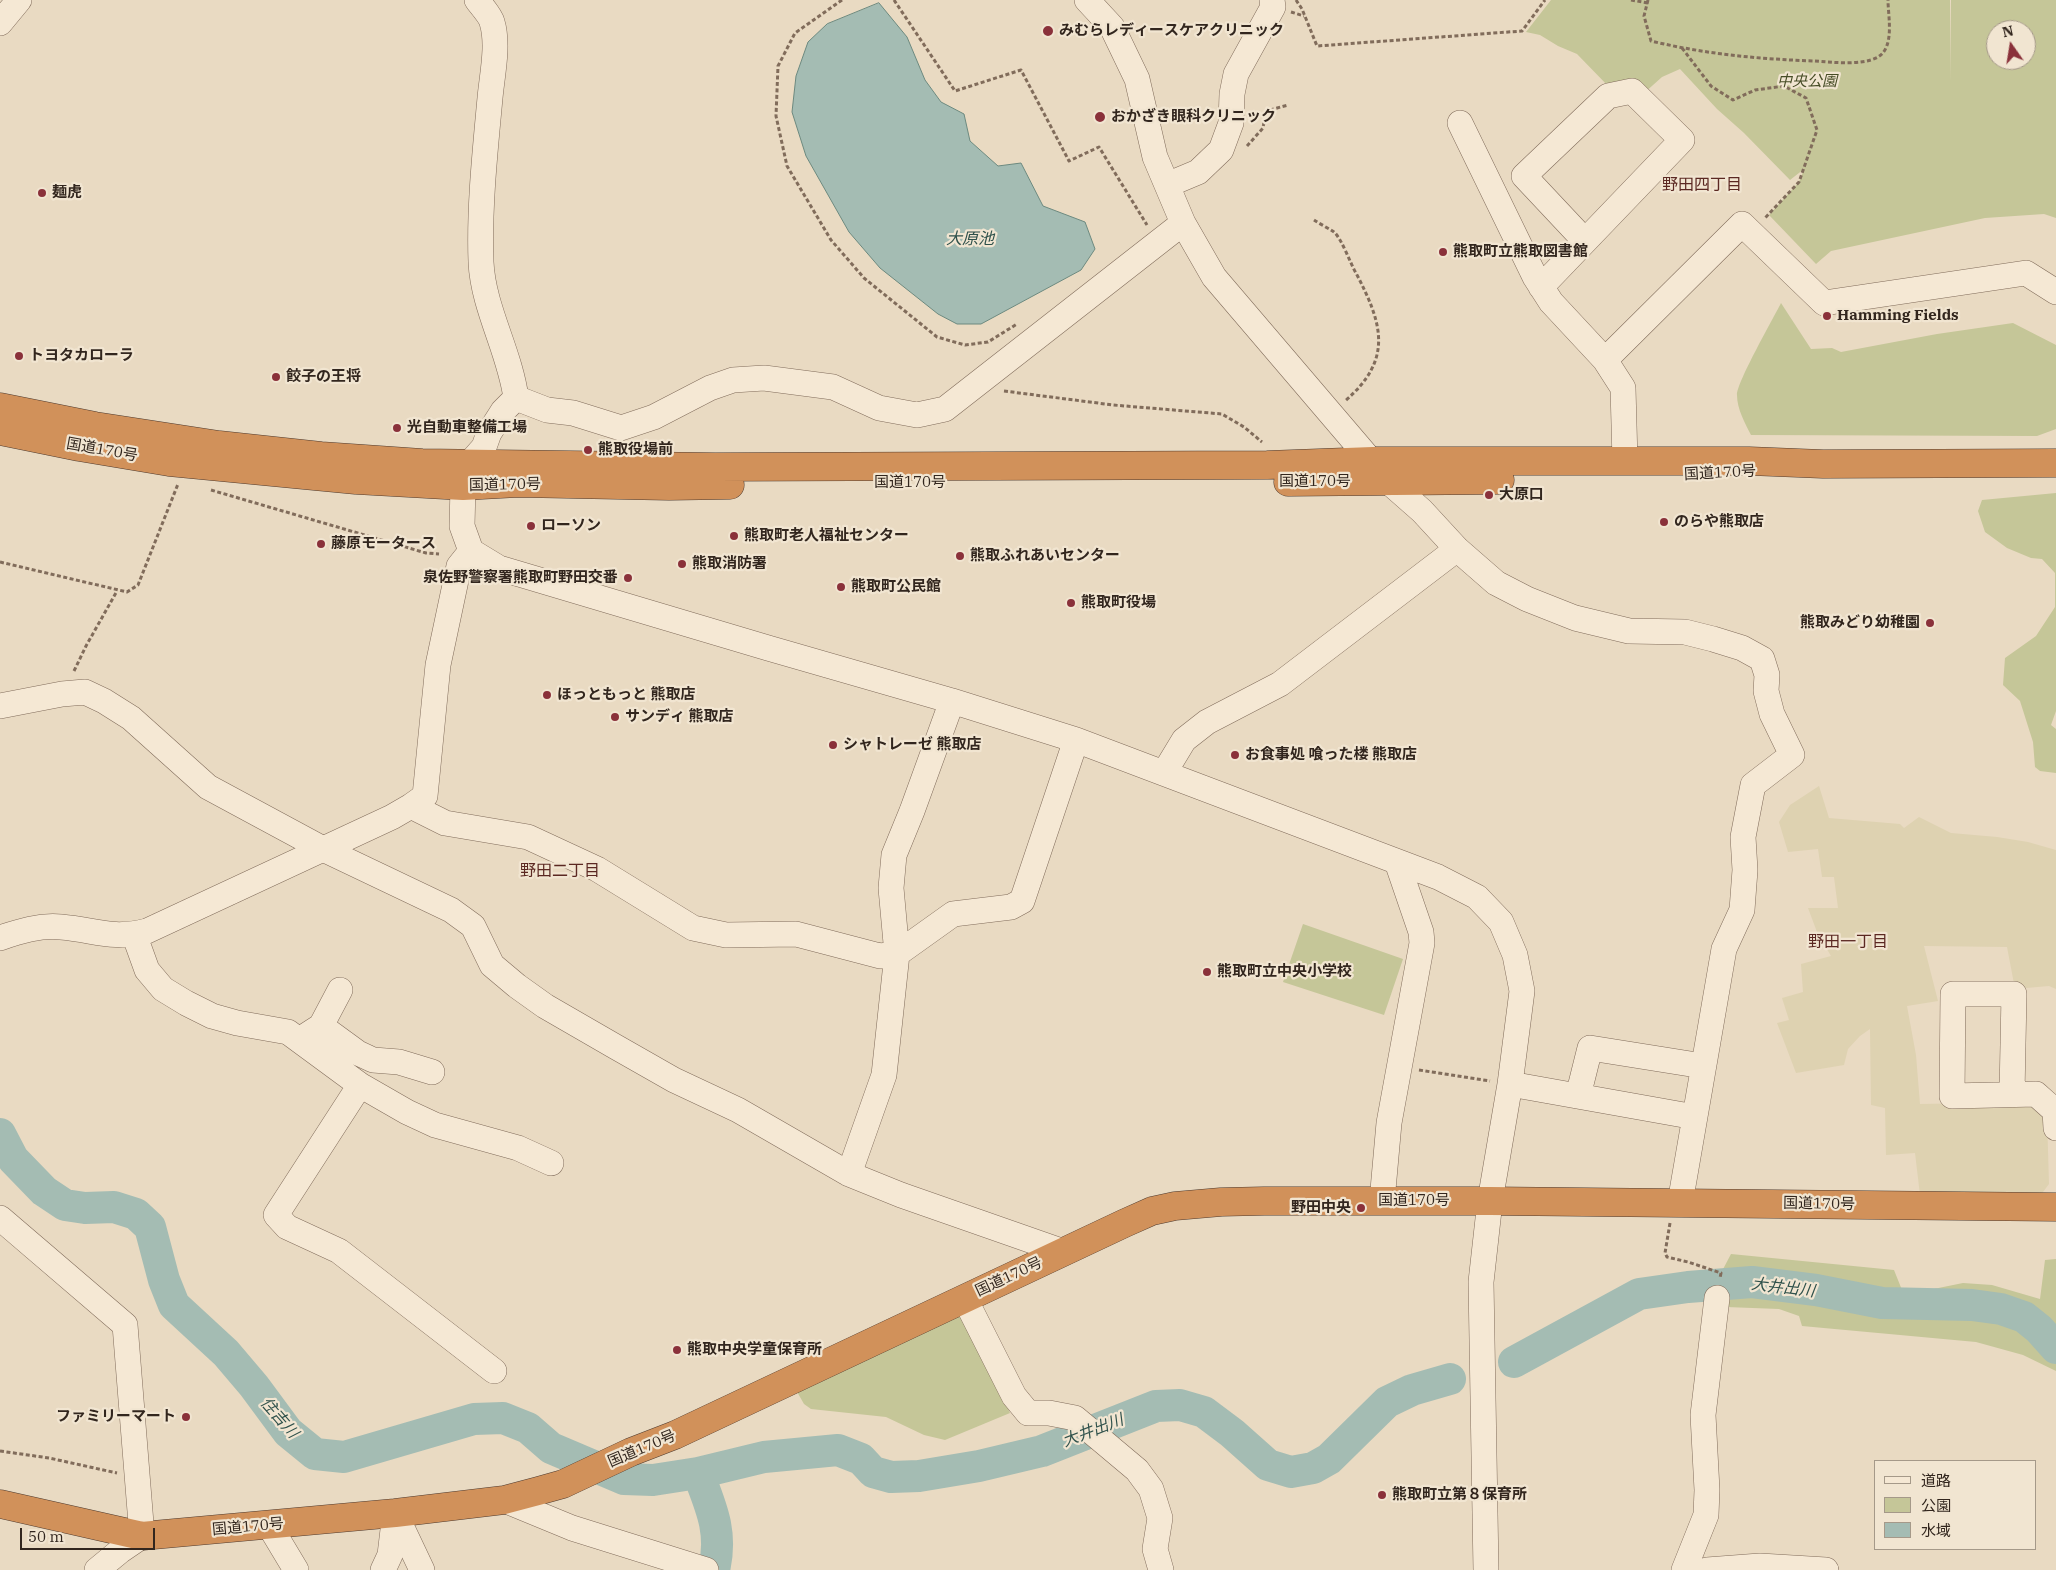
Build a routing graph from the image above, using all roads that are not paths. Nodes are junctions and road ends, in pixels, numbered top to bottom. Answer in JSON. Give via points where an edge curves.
{"nodes":[{"id":1,"x":19,"y":0,"type":"edge"},
{"id":2,"x":477,"y":0,"type":"edge"},
{"id":3,"x":1087,"y":0,"type":"edge"},
{"id":4,"x":1272,"y":0,"type":"edge"},
{"id":5,"x":0,"y":23,"type":"edge"},
{"id":6,"x":1460,"y":123,"type":"dead end"},
{"id":7,"x":1167,"y":185,"type":"junction"},
{"id":8,"x":1183,"y":222,"type":"junction"},
{"id":9,"x":1586,"y":241,"type":"junction"},
{"id":10,"x":1541,"y":287,"type":"junction"},
{"id":11,"x":2056,"y":292,"type":"edge"},
{"id":12,"x":1604,"y":360,"type":"junction"},
{"id":13,"x":516,"y":398,"type":"junction"},
{"id":14,"x":0,"y":407,"type":"edge"},
{"id":15,"x":0,"y":431,"type":"edge"},
{"id":16,"x":1625,"y":460,"type":"junction"},
{"id":17,"x":2056,"y":463,"type":"edge"},
{"id":18,"x":1823,"y":464,"type":"junction"},
{"id":19,"x":1381,"y":472,"type":"junction"},
{"id":20,"x":466,"y":475,"type":"junction"},
{"id":21,"x":1457,"y":549,"type":"junction"},
{"id":22,"x":471,"y":551,"type":"junction"},
{"id":23,"x":952,"y":701,"type":"junction"},
{"id":24,"x":0,"y":706,"type":"edge"},
{"id":25,"x":1076,"y":740,"type":"junction"},
{"id":26,"x":1164,"y":773,"type":"junction"},
{"id":27,"x":411,"y":806,"type":"junction"},
{"id":28,"x":323,"y":849,"type":"junction"},
{"id":29,"x":1397,"y":862,"type":"junction"},
{"id":30,"x":140,"y":932,"type":"junction"},
{"id":31,"x":0,"y":938,"type":"edge"},
{"id":32,"x":897,"y":954,"type":"junction"},
{"id":33,"x":340,"y":990,"type":"dead end"},
{"id":34,"x":321,"y":1026,"type":"junction"},
{"id":35,"x":299,"y":1041,"type":"junction"},
{"id":36,"x":1703,"y":1066,"type":"junction"},
{"id":37,"x":432,"y":1072,"type":"dead end"},
{"id":38,"x":1510,"y":1084,"type":"junction"},
{"id":39,"x":360,"y":1085,"type":"junction"},
{"id":40,"x":2012,"y":1094,"type":"junction"},
{"id":41,"x":1578,"y":1096,"type":"junction"},
{"id":42,"x":1694,"y":1117,"type":"junction"},
{"id":43,"x":2056,"y":1128,"type":"edge"},
{"id":44,"x":551,"y":1164,"type":"dead end"},
{"id":45,"x":849,"y":1174,"type":"junction"},
{"id":46,"x":1382,"y":1201,"type":"junction"},
{"id":47,"x":1490,"y":1201,"type":"junction"},
{"id":48,"x":1676,"y":1203,"type":"junction"},
{"id":49,"x":2056,"y":1207,"type":"edge"},
{"id":50,"x":0,"y":1218,"type":"edge"},
{"id":51,"x":1064,"y":1252,"type":"junction"},
{"id":52,"x":965,"y":1298,"type":"junction"},
{"id":53,"x":1717,"y":1298,"type":"dead end"},
{"id":54,"x":494,"y":1371,"type":"dead end"},
{"id":55,"x":504,"y":1500,"type":"junction"},
{"id":56,"x":0,"y":1504,"type":"edge"},
{"id":57,"x":395,"y":1513,"type":"junction"},
{"id":58,"x":269,"y":1525,"type":"junction"},
{"id":59,"x":142,"y":1536,"type":"junction"},
{"id":60,"x":702,"y":1569,"type":"edge"},
{"id":61,"x":97,"y":1570,"type":"edge"},
{"id":62,"x":296,"y":1570,"type":"edge"},
{"id":63,"x":382,"y":1570,"type":"edge"},
{"id":64,"x":422,"y":1570,"type":"edge"},
{"id":65,"x":1162,"y":1570,"type":"edge"},
{"id":66,"x":1486,"y":1570,"type":"edge"},
{"id":67,"x":1684,"y":1570,"type":"edge"},
{"id":68,"x":1707,"y":1570,"type":"edge"},
{"id":69,"x":1826,"y":1570,"type":"edge"}],
"edges":[{"from":1,"to":5,"type":"street"},
{"from":2,"to":13,"type":"street","via":[[492,21],[494,42],[481,234],[482,265],[489,300],[514,380]]},
{"from":3,"to":7,"type":"street","via":[[1112,26],[1137,79],[1155,157]]},
{"from":4,"to":7,"type":"street","via":[[1273,7],[1236,74],[1231,122],[1221,150],[1198,172]]},
{"from":6,"to":10,"type":"street"},
{"from":7,"to":8,"type":"street"},
{"from":8,"to":13,"type":"street","via":[[945,409],[917,415],[879,408],[833,387],[764,378],[733,380],[710,388],[654,417],[621,428],[573,413],[547,410]]},
{"from":8,"to":19,"type":"street","via":[[1214,277]]},
{"from":9,"to":9,"type":"street","via":[[1682,140],[1632,91],[1608,96],[1524,176]]},
{"from":9,"to":10,"type":"street"},
{"from":10,"to":12,"type":"street"},
{"from":11,"to":12,"type":"street","via":[[2026,273],[1824,303],[1742,224]]},
{"from":12,"to":16,"type":"street","via":[[1623,388]]},
{"from":13,"to":20,"type":"street","via":[[489,432],[484,447]]},
{"from":14,"to":20,"type":"highway","name":"国道170号","via":[[219,445]]},
{"from":15,"to":20,"type":"highway","name":"国道170号","via":[[169,462],[356,480]]},
{"from":16,"to":18,"type":"highway","name":"国道170号"},
{"from":16,"to":19,"type":"highway","name":"国道170号"},
{"from":17,"to":18,"type":"highway","name":"国道170号"},
{"from":18,"to":19,"type":"highway","name":"国道170号","via":[[1742,474]]},
{"from":19,"to":20,"type":"highway","name":"国道170号","via":[[1267,465],[716,467],[588,464]]},
{"from":19,"to":20,"type":"highway","name":"国道170号","via":[[669,486],[518,483]]},
{"from":19,"to":21,"type":"street"},
{"from":20,"to":22,"type":"street","via":[[462,526]]},
{"from":21,"to":26,"type":"street","via":[[1280,684],[1207,722],[1184,740]]},
{"from":21,"to":36,"type":"street","via":[[1496,583],[1575,618],[1629,631],[1685,632],[1742,648],[1762,659],[1772,714],[1792,755],[1753,785],[1743,837],[1742,910],[1724,949]]},
{"from":22,"to":23,"type":"street","via":[[499,568]]},
{"from":22,"to":27,"type":"street","via":[[459,566],[438,665],[425,796]]},
{"from":23,"to":25,"type":"street"},
{"from":23,"to":32,"type":"street","via":[[894,855],[891,888]]},
{"from":24,"to":28,"type":"street","via":[[85,692],[131,718],[208,787]]},
{"from":25,"to":26,"type":"street"},
{"from":25,"to":32,"type":"street","via":[[1022,901],[1011,907],[953,914]]},
{"from":26,"to":29,"type":"street"},
{"from":27,"to":28,"type":"street"},
{"from":27,"to":32,"type":"street","via":[[445,823],[528,837],[597,869],[693,928],[726,935],[796,934],[880,956]]},
{"from":28,"to":30,"type":"street"},
{"from":28,"to":45,"type":"street","via":[[451,910],[473,926],[492,965],[545,1006]]},
{"from":29,"to":38,"type":"street","via":[[1438,877],[1477,897],[1501,922],[1515,955],[1522,991]]},
{"from":29,"to":46,"type":"street","via":[[1422,943],[1389,1123]]},
{"from":30,"to":31,"type":"street","via":[[106,935],[42,927]]},
{"from":30,"to":35,"type":"street","via":[[147,970],[162,989],[212,1016],[288,1032]]},
{"from":32,"to":45,"type":"street","via":[[884,1074]]},
{"from":33,"to":34,"type":"street"},
{"from":34,"to":35,"type":"street"},
{"from":34,"to":37,"type":"street","via":[[373,1060],[399,1062]]},
{"from":35,"to":39,"type":"street"},
{"from":36,"to":41,"type":"street","via":[[1590,1048]]},
{"from":36,"to":42,"type":"street"},
{"from":38,"to":41,"type":"street"},
{"from":38,"to":47,"type":"street"},
{"from":39,"to":44,"type":"street","via":[[435,1124],[518,1148]]},
{"from":39,"to":54,"type":"street","via":[[276,1215],[287,1227],[339,1251]]},
{"from":40,"to":40,"type":"street","via":[[1952,1096],[1953,994],[2014,994]]},
{"from":40,"to":43,"type":"street","via":[[2036,1094],[2055,1111]]},
{"from":41,"to":42,"type":"street"},
{"from":42,"to":48,"type":"street"},
{"from":45,"to":51,"type":"street"},
{"from":46,"to":47,"type":"highway","name":"国道170号"},
{"from":46,"to":51,"type":"highway","name":"国道170号","via":[[1221,1202],[1175,1206],[1152,1211]]},
{"from":47,"to":48,"type":"highway","name":"国道170号"},
{"from":47,"to":66,"type":"street","via":[[1482,1282]]},
{"from":48,"to":49,"type":"highway","name":"国道170号"},
{"from":50,"to":59,"type":"street","via":[[124,1325]]},
{"from":51,"to":52,"type":"highway","name":"国道170号"},
{"from":52,"to":55,"type":"highway","name":"国道170号","via":[[675,1435],[563,1484]]},
{"from":52,"to":65,"type":"street","via":[[1014,1396],[1028,1413],[1075,1418],[1138,1470],[1151,1489],[1160,1518],[1155,1549]]},
{"from":53,"to":67,"type":"street","via":[[1703,1415],[1706,1515]]},
{"from":55,"to":57,"type":"highway","name":"国道170号"},
{"from":55,"to":60,"type":"street","via":[[572,1528]]},
{"from":56,"to":59,"type":"highway","name":"国道170号"},
{"from":57,"to":58,"type":"highway","name":"国道170号"},
{"from":57,"to":63,"type":"street","via":[[390,1555]]},
{"from":57,"to":64,"type":"street"},
{"from":58,"to":59,"type":"highway","name":"国道170号"},
{"from":58,"to":62,"type":"street"},
{"from":59,"to":61,"type":"street"},
{"from":68,"to":69,"type":"street","via":[[1760,1566]]}]}
